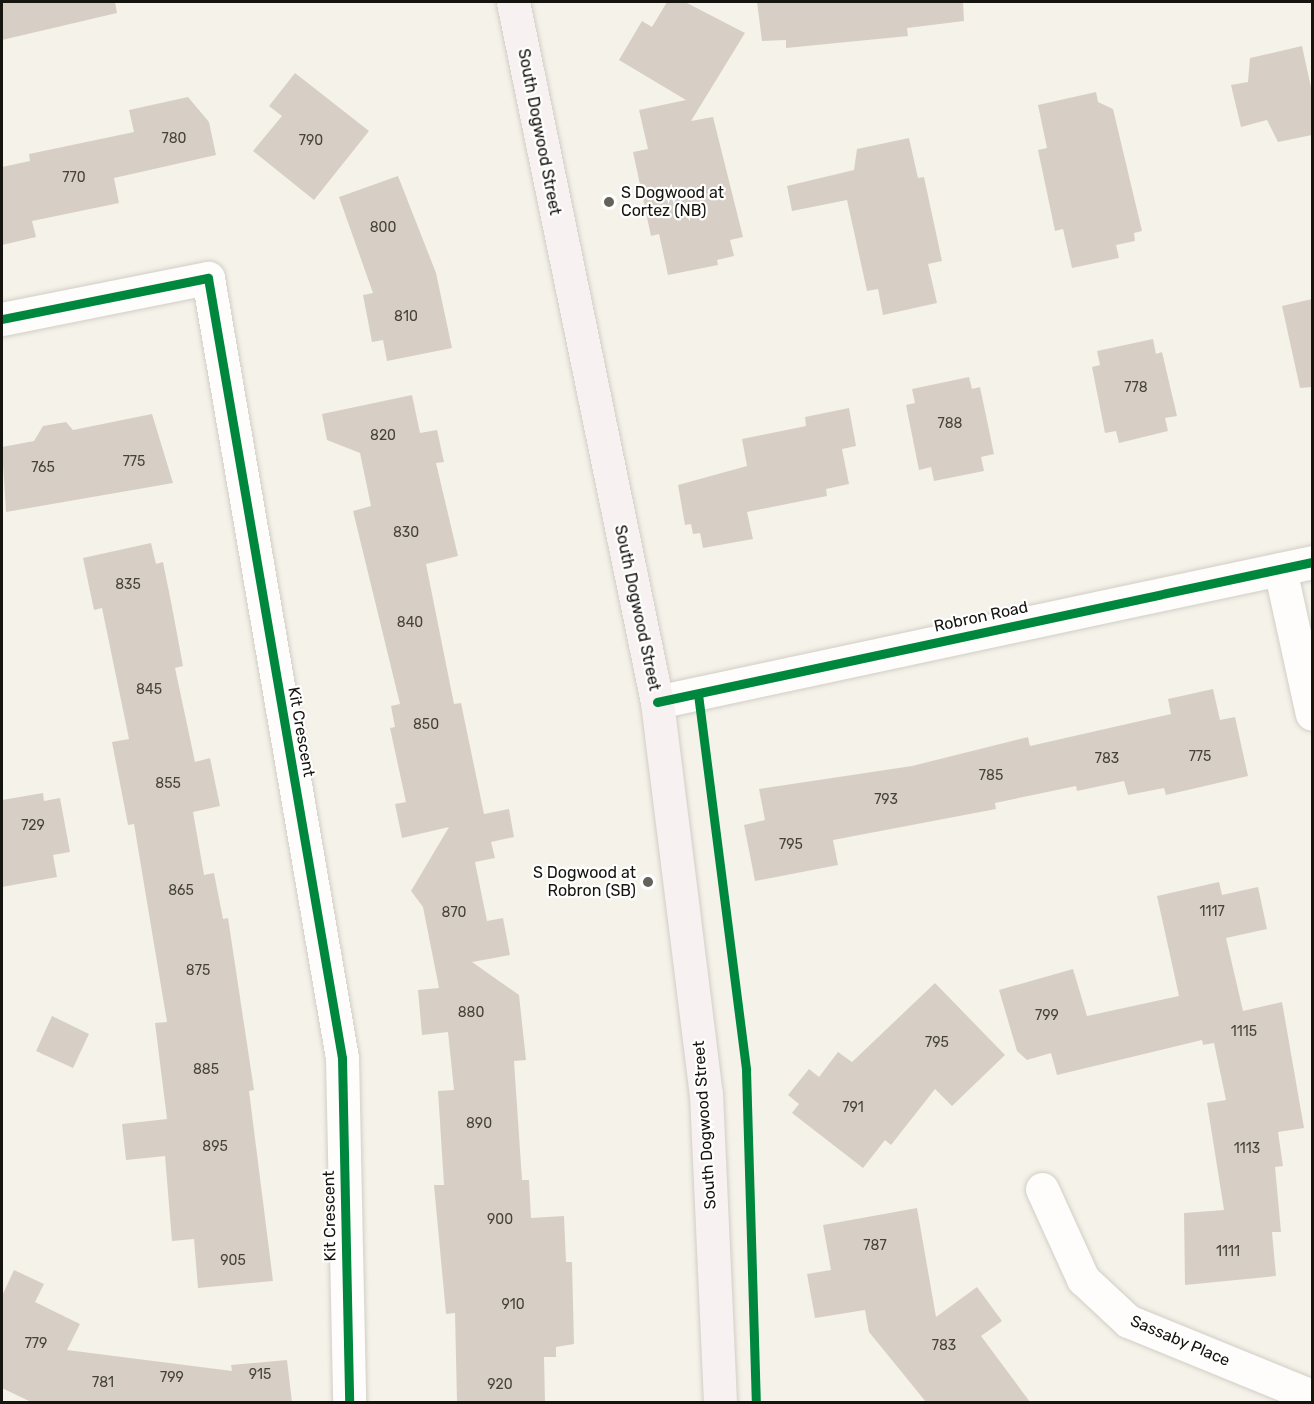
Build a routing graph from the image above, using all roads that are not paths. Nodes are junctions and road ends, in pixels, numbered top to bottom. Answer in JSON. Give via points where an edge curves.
{"nodes":[{"id":1,"x":513,"y":2,"type":"edge"},
{"id":2,"x":2,"y":319,"type":"edge"},
{"id":3,"x":1312,"y":562,"type":"edge"},
{"id":4,"x":1280,"y":569,"type":"junction"},
{"id":5,"x":657,"y":702,"type":"junction"},
{"id":6,"x":1312,"y":714,"type":"edge"},
{"id":7,"x":1042,"y":1189,"type":"dead end"},
{"id":8,"x":1312,"y":1396,"type":"edge"},
{"id":9,"x":349,"y":1402,"type":"edge"},
{"id":10,"x":720,"y":1402,"type":"edge"}],
"edges":[{"from":1,"to":5,"type":"main road","name":"South Dogwood Street"},
{"from":2,"to":9,"type":"street","name":"Kit Crescent","via":[[208,278],[342,1058]]},
{"from":3,"to":4,"type":"street","name":"Robron Road"},
{"from":4,"to":5,"type":"street","name":"Robron Road"},
{"from":4,"to":6,"type":"street"},
{"from":5,"to":10,"type":"main road","name":"South Dogwood Street","via":[[705,1094]]},
{"from":7,"to":8,"type":"street","name":"Sassaby Place","via":[[1083,1280],[1128,1321]]}]}
